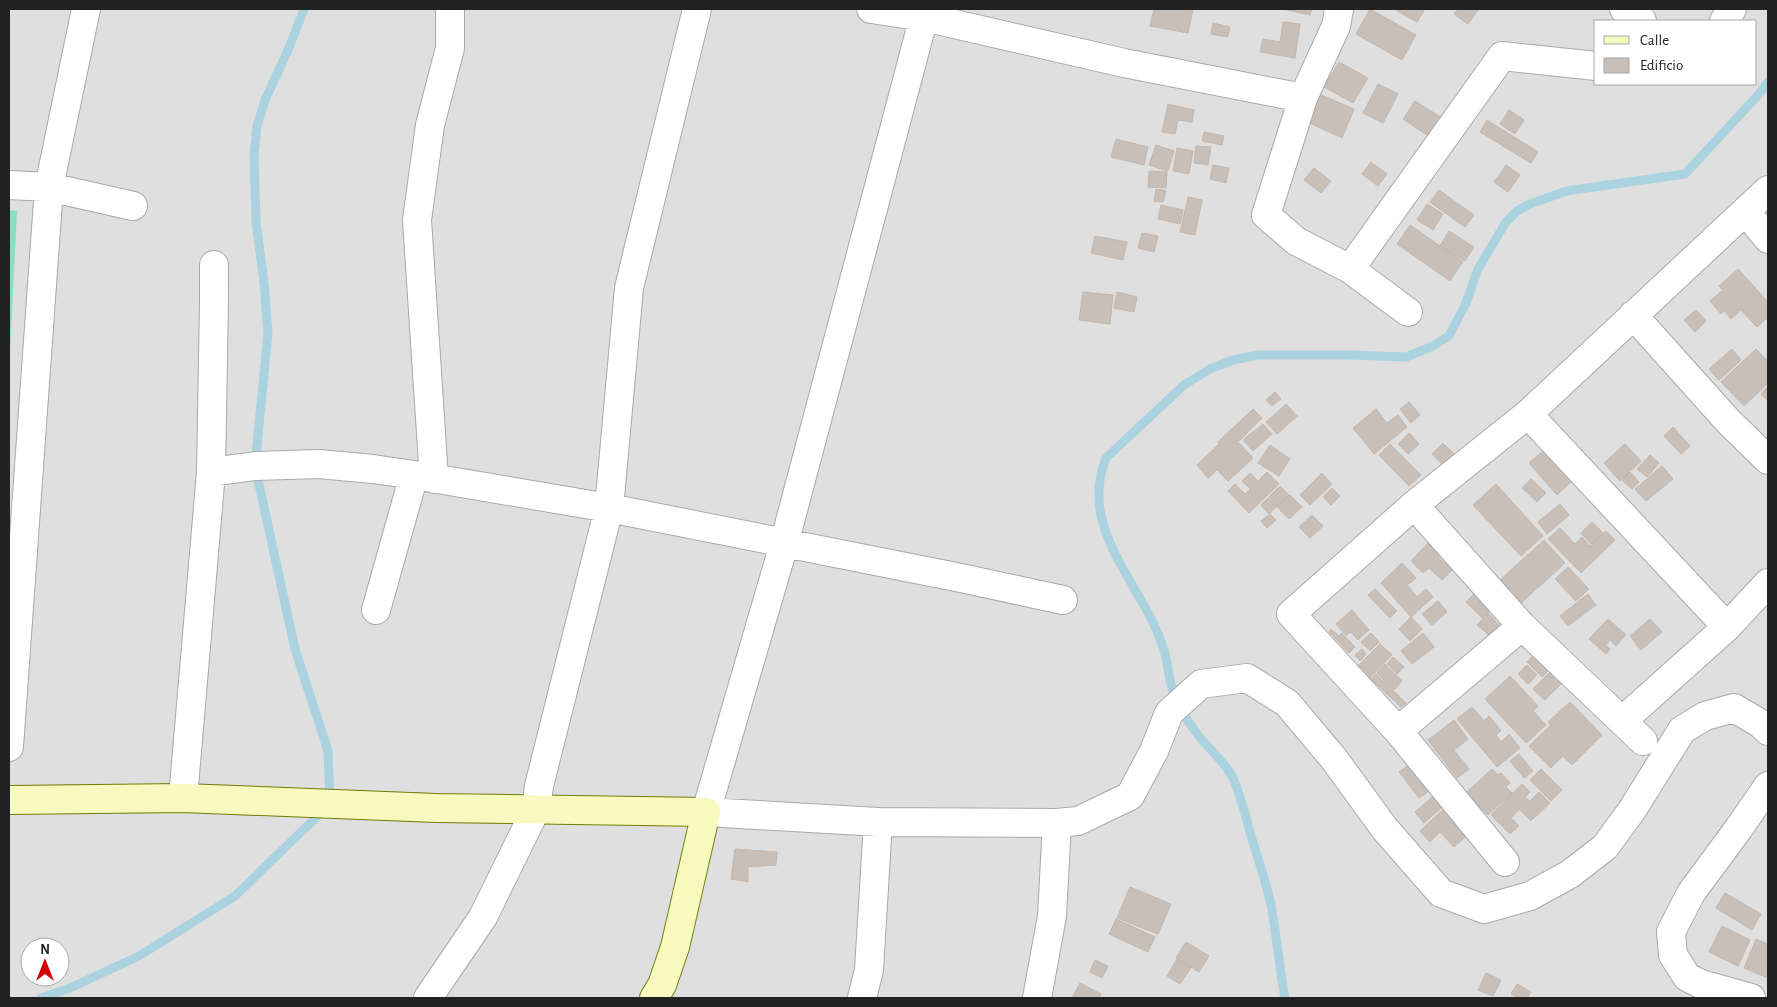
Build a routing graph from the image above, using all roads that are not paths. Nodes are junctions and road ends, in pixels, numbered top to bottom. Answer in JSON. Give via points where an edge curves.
{"nodes":[{"id":1,"x":86,"y":9,"type":"edge"},
{"id":2,"x":450,"y":9,"type":"edge"},
{"id":3,"x":697,"y":9,"type":"edge"},
{"id":4,"x":871,"y":9,"type":"edge"},
{"id":5,"x":1624,"y":9,"type":"edge"},
{"id":6,"x":1732,"y":9,"type":"edge"},
{"id":7,"x":925,"y":13,"type":"edge"},
{"id":8,"x":1342,"y":14,"type":"edge"},
{"id":9,"x":1640,"y":20,"type":"edge"},
{"id":10,"x":1725,"y":20,"type":"edge"},
{"id":11,"x":1594,"y":66,"type":"edge"},
{"id":12,"x":1303,"y":98,"type":"junction"},
{"id":13,"x":9,"y":185,"type":"edge"},
{"id":14,"x":49,"y":187,"type":"junction"},
{"id":15,"x":1768,"y":190,"type":"edge"},
{"id":16,"x":132,"y":206,"type":"dead end"},
{"id":17,"x":1746,"y":212,"type":"junction"},
{"id":18,"x":1768,"y":239,"type":"edge"},
{"id":19,"x":214,"y":265,"type":"dead end"},
{"id":20,"x":1350,"y":269,"type":"junction"},
{"id":21,"x":1408,"y":312,"type":"dead end"},
{"id":22,"x":1633,"y":315,"type":"junction"},
{"id":23,"x":1528,"y":414,"type":"junction"},
{"id":24,"x":1768,"y":460,"type":"edge"},
{"id":25,"x":211,"y":472,"type":"junction"},
{"id":26,"x":424,"y":477,"type":"junction"},
{"id":27,"x":1414,"y":505,"type":"junction"},
{"id":28,"x":609,"y":508,"type":"junction"},
{"id":29,"x":784,"y":544,"type":"junction"},
{"id":30,"x":1768,"y":583,"type":"edge"},
{"id":31,"x":1063,"y":600,"type":"dead end"},
{"id":32,"x":376,"y":610,"type":"dead end"},
{"id":33,"x":1522,"y":626,"type":"junction"},
{"id":34,"x":1727,"y":627,"type":"junction"},
{"id":35,"x":1622,"y":721,"type":"junction"},
{"id":36,"x":1398,"y":731,"type":"junction"},
{"id":37,"x":1768,"y":731,"type":"edge"},
{"id":38,"x":1643,"y":741,"type":"dead end"},
{"id":39,"x":9,"y":747,"type":"edge"},
{"id":40,"x":1768,"y":786,"type":"edge"},
{"id":41,"x":183,"y":798,"type":"junction"},
{"id":42,"x":9,"y":800,"type":"edge"},
{"id":43,"x":536,"y":809,"type":"junction"},
{"id":44,"x":706,"y":812,"type":"junction"},
{"id":45,"x":878,"y":822,"type":"junction"},
{"id":46,"x":1068,"y":822,"type":"junction"},
{"id":47,"x":1505,"y":862,"type":"dead end"},
{"id":48,"x":1694,"y":986,"type":"edge"},
{"id":49,"x":428,"y":998,"type":"edge"},
{"id":50,"x":654,"y":998,"type":"edge"},
{"id":51,"x":862,"y":998,"type":"edge"},
{"id":52,"x":1037,"y":998,"type":"edge"},
{"id":53,"x":1751,"y":998,"type":"edge"}],
"edges":[{"from":1,"to":14,"type":"street"},
{"from":2,"to":26,"type":"street","via":[[450,48],[430,125],[417,220]]},
{"from":3,"to":28,"type":"street","via":[[629,288]]},
{"from":4,"to":7,"type":"street"},
{"from":5,"to":9,"type":"street"},
{"from":6,"to":10,"type":"street"},
{"from":7,"to":12,"type":"street","via":[[1124,63]]},
{"from":7,"to":29,"type":"street"},
{"from":8,"to":12,"type":"street"},
{"from":11,"to":20,"type":"street","via":[[1502,56]]},
{"from":12,"to":20,"type":"street","via":[[1266,215],[1296,241]]},
{"from":13,"to":14,"type":"street"},
{"from":14,"to":16,"type":"street"},
{"from":14,"to":39,"type":"street"},
{"from":15,"to":17,"type":"street"},
{"from":17,"to":18,"type":"street"},
{"from":17,"to":22,"type":"street"},
{"from":19,"to":25,"type":"street"},
{"from":20,"to":21,"type":"street"},
{"from":22,"to":23,"type":"street"},
{"from":22,"to":24,"type":"street","via":[[1728,421]]},
{"from":23,"to":27,"type":"street"},
{"from":23,"to":34,"type":"street"},
{"from":25,"to":26,"type":"street","via":[[255,466],[319,464]]},
{"from":25,"to":41,"type":"street"},
{"from":26,"to":28,"type":"street"},
{"from":26,"to":32,"type":"street"},
{"from":27,"to":33,"type":"street"},
{"from":27,"to":36,"type":"street","via":[[1291,614]]},
{"from":28,"to":29,"type":"street"},
{"from":28,"to":43,"type":"street","via":[[539,786]]},
{"from":29,"to":31,"type":"street"},
{"from":29,"to":44,"type":"street"},
{"from":30,"to":34,"type":"street"},
{"from":33,"to":35,"type":"street"},
{"from":33,"to":36,"type":"street"},
{"from":34,"to":35,"type":"street"},
{"from":35,"to":38,"type":"street"},
{"from":36,"to":47,"type":"street"},
{"from":37,"to":46,"type":"street","via":[[1734,708],[1705,716],[1682,730],[1632,810],[1604,847],[1570,874],[1530,896],[1484,909],[1441,893],[1384,829],[1334,759],[1287,703],[1247,678],[1201,684],[1169,713],[1154,751],[1130,796]]},
{"from":40,"to":48,"type":"street","via":[[1690,893],[1671,932],[1673,955]]},
{"from":41,"to":42,"type":"street"},
{"from":41,"to":43,"type":"street"},
{"from":43,"to":44,"type":"street"},
{"from":43,"to":49,"type":"street","via":[[483,917]]},
{"from":44,"to":45,"type":"street"},
{"from":44,"to":50,"type":"street","via":[[675,947]]},
{"from":45,"to":46,"type":"street"},
{"from":45,"to":51,"type":"street","via":[[870,970]]},
{"from":46,"to":52,"type":"street"},
{"from":48,"to":53,"type":"street"}]}
